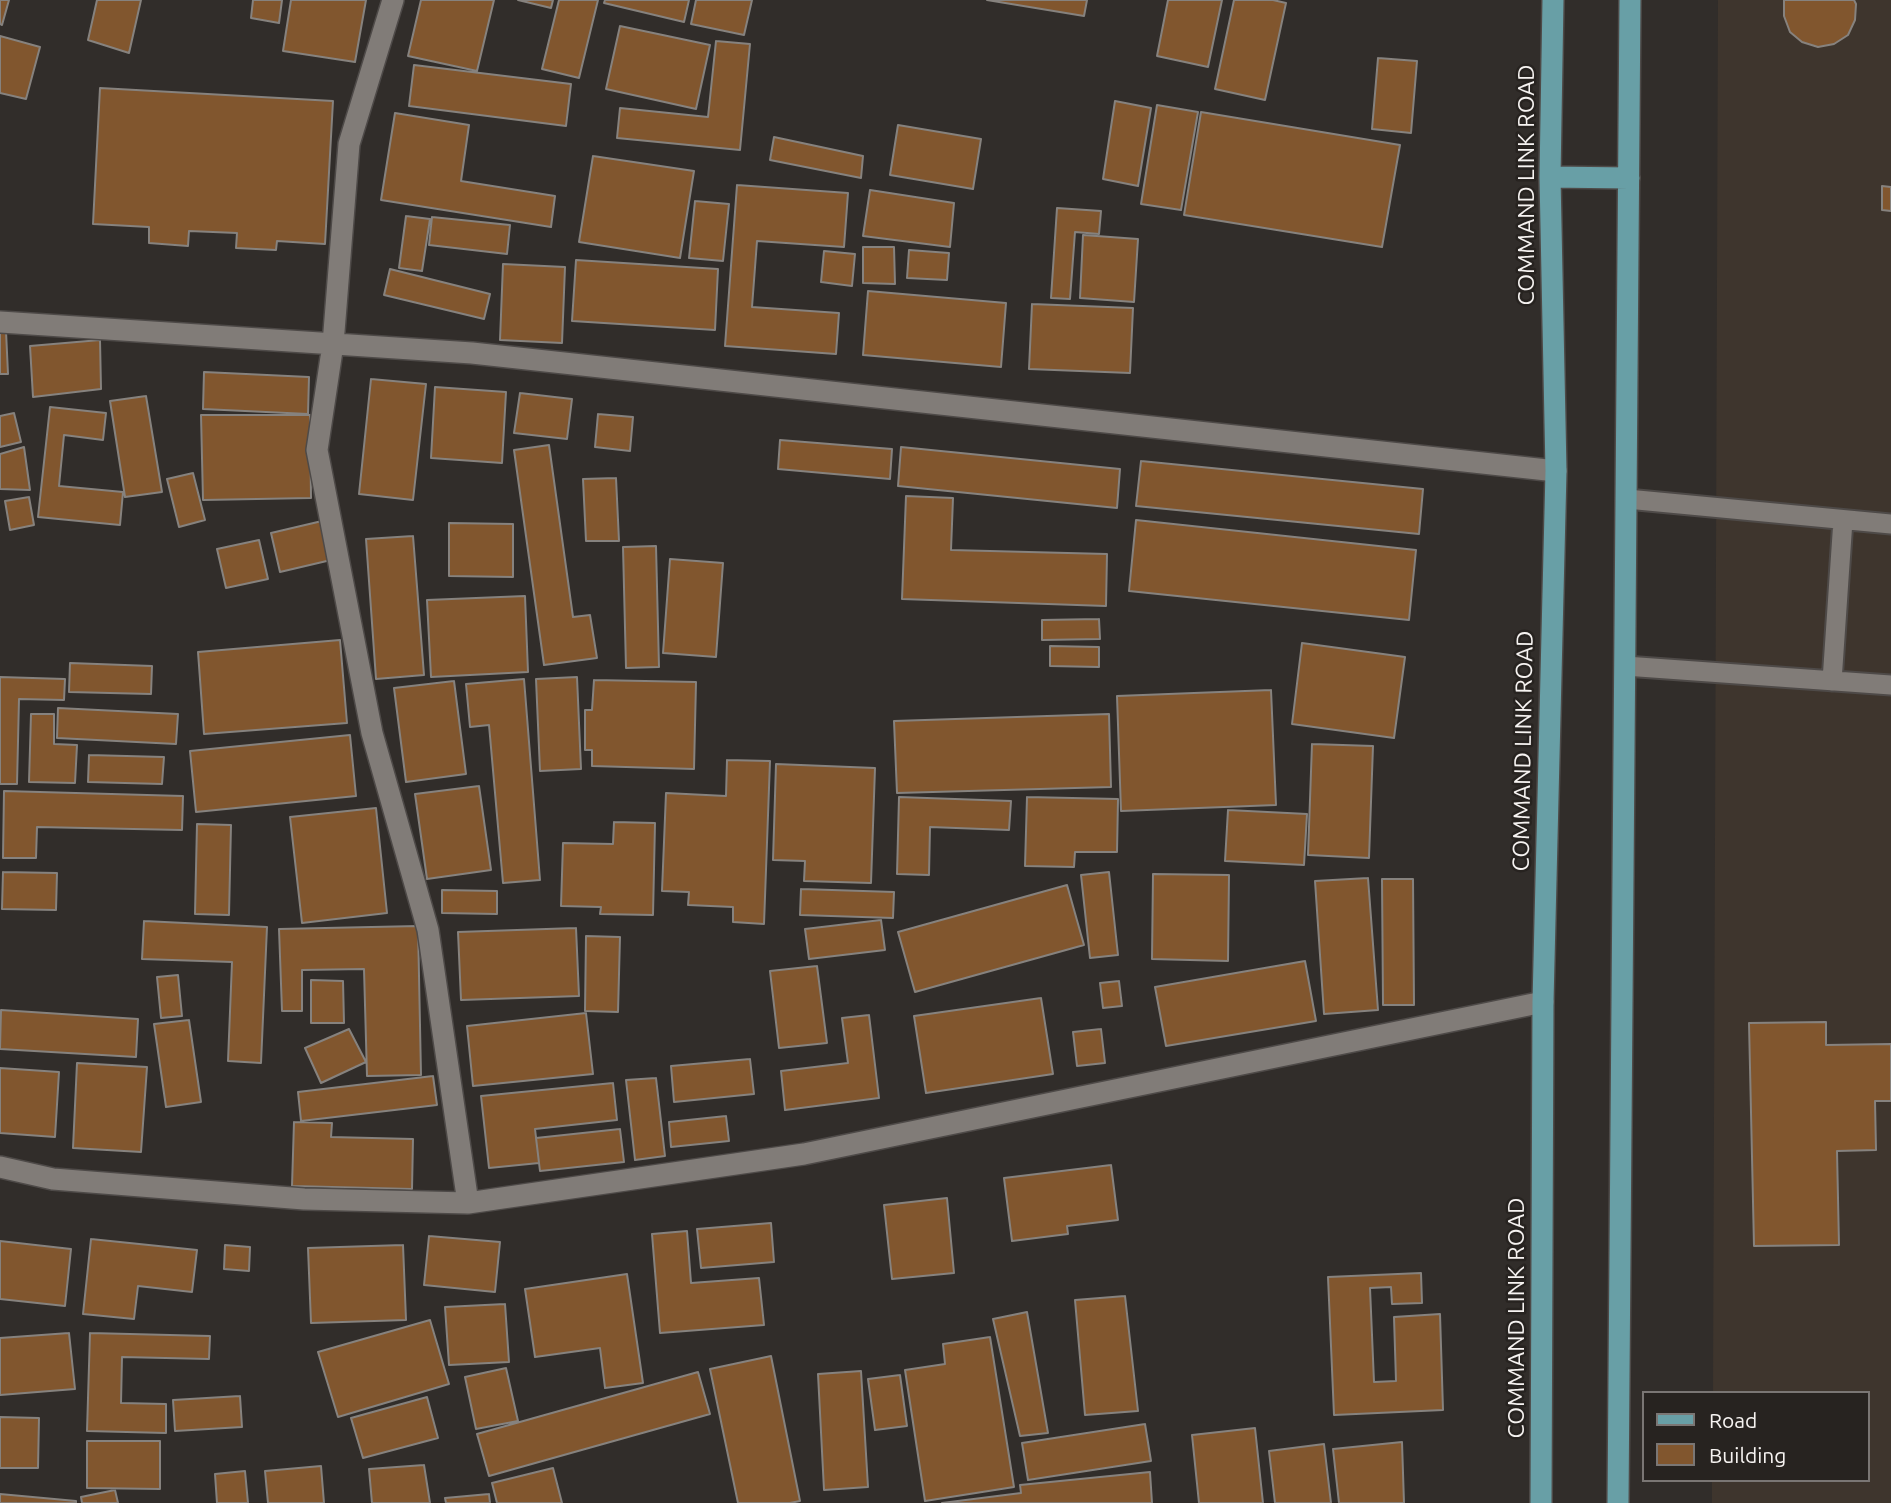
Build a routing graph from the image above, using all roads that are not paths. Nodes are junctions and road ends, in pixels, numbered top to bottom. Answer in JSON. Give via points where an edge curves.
{"nodes":[{"id":1,"x":393,"y":0,"type":"edge"},
{"id":2,"x":1553,"y":0,"type":"edge"},
{"id":3,"x":1630,"y":0,"type":"edge"},
{"id":4,"x":1550,"y":177,"type":"junction"},
{"id":5,"x":1629,"y":178,"type":"junction"},
{"id":6,"x":0,"y":322,"type":"edge"},
{"id":7,"x":333,"y":344,"type":"junction"},
{"id":8,"x":1556,"y":471,"type":"junction"},
{"id":9,"x":1627,"y":499,"type":"junction"},
{"id":10,"x":1843,"y":520,"type":"junction"},
{"id":11,"x":1891,"y":524,"type":"edge"},
{"id":12,"x":1625,"y":666,"type":"junction"},
{"id":13,"x":1832,"y":681,"type":"junction"},
{"id":14,"x":1891,"y":685,"type":"edge"},
{"id":15,"x":1543,"y":1002,"type":"junction"},
{"id":16,"x":0,"y":1167,"type":"edge"},
{"id":17,"x":468,"y":1203,"type":"junction"},
{"id":18,"x":1541,"y":1503,"type":"edge"},
{"id":19,"x":1618,"y":1503,"type":"edge"}],
"edges":[{"from":1,"to":7,"type":"street","via":[[349,144]]},
{"from":2,"to":4,"type":"main road","name":"COMMAND LINK ROAD"},
{"from":3,"to":5,"type":"main road"},
{"from":4,"to":5,"type":"main road"},
{"from":4,"to":8,"type":"main road","name":"COMMAND LINK ROAD"},
{"from":5,"to":9,"type":"main road"},
{"from":6,"to":7,"type":"street"},
{"from":7,"to":8,"type":"street","via":[[472,354]]},
{"from":7,"to":17,"type":"street","via":[[317,450],[372,733],[428,930]]},
{"from":8,"to":15,"type":"main road","name":"COMMAND LINK ROAD"},
{"from":9,"to":10,"type":"lane"},
{"from":9,"to":12,"type":"main road"},
{"from":10,"to":11,"type":"lane"},
{"from":10,"to":13,"type":"lane"},
{"from":12,"to":13,"type":"lane"},
{"from":12,"to":19,"type":"main road"},
{"from":13,"to":14,"type":"lane"},
{"from":15,"to":17,"type":"street","via":[[804,1154]]},
{"from":15,"to":18,"type":"main road","name":"COMMAND LINK ROAD"},
{"from":16,"to":17,"type":"street","via":[[53,1179],[304,1199]]}]}
